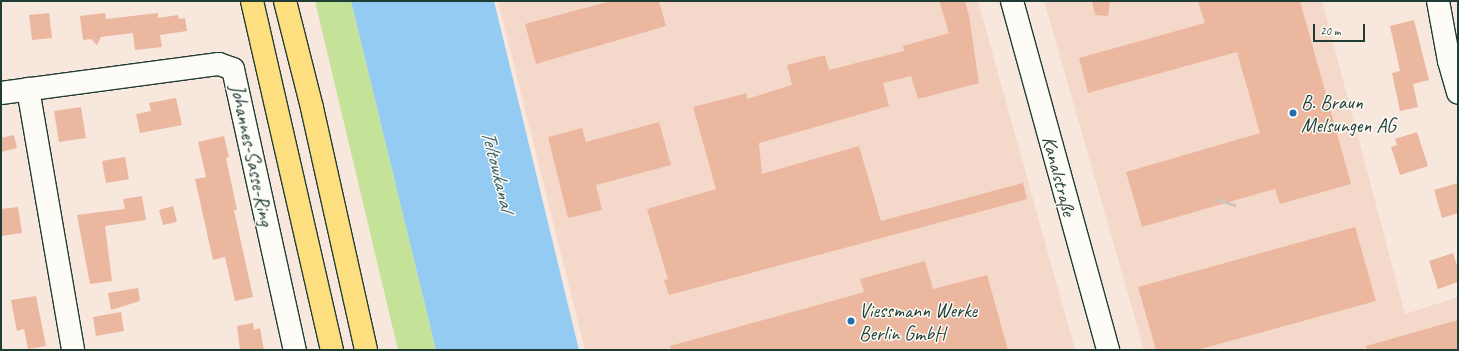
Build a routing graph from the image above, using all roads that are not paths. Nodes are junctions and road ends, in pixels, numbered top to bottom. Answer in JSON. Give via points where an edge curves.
{"nodes":[{"id":1,"x":252,"y":1,"type":"edge"},
{"id":2,"x":285,"y":1,"type":"edge"},
{"id":3,"x":1012,"y":1,"type":"edge"},
{"id":4,"x":1438,"y":1,"type":"edge"},
{"id":5,"x":28,"y":89,"type":"junction"},
{"id":6,"x":1,"y":92,"type":"edge"},
{"id":7,"x":1458,"y":93,"type":"edge"},
{"id":8,"x":73,"y":350,"type":"edge"},
{"id":9,"x":295,"y":350,"type":"edge"},
{"id":10,"x":332,"y":350,"type":"edge"},
{"id":11,"x":366,"y":350,"type":"edge"},
{"id":12,"x":1108,"y":350,"type":"edge"}],
"edges":[{"from":1,"to":10,"type":"highway"},
{"from":2,"to":11,"type":"highway","via":[[312,108]]},
{"from":3,"to":12,"type":"street","name":"Kanalstraße"},
{"from":4,"to":7,"type":"street"},
{"from":5,"to":6,"type":"street","name":"Johannes-Sasse-Ring"},
{"from":5,"to":8,"type":"street"},
{"from":5,"to":9,"type":"street","name":"Johannes-Sasse-Ring","via":[[219,64],[233,69]]}]}
